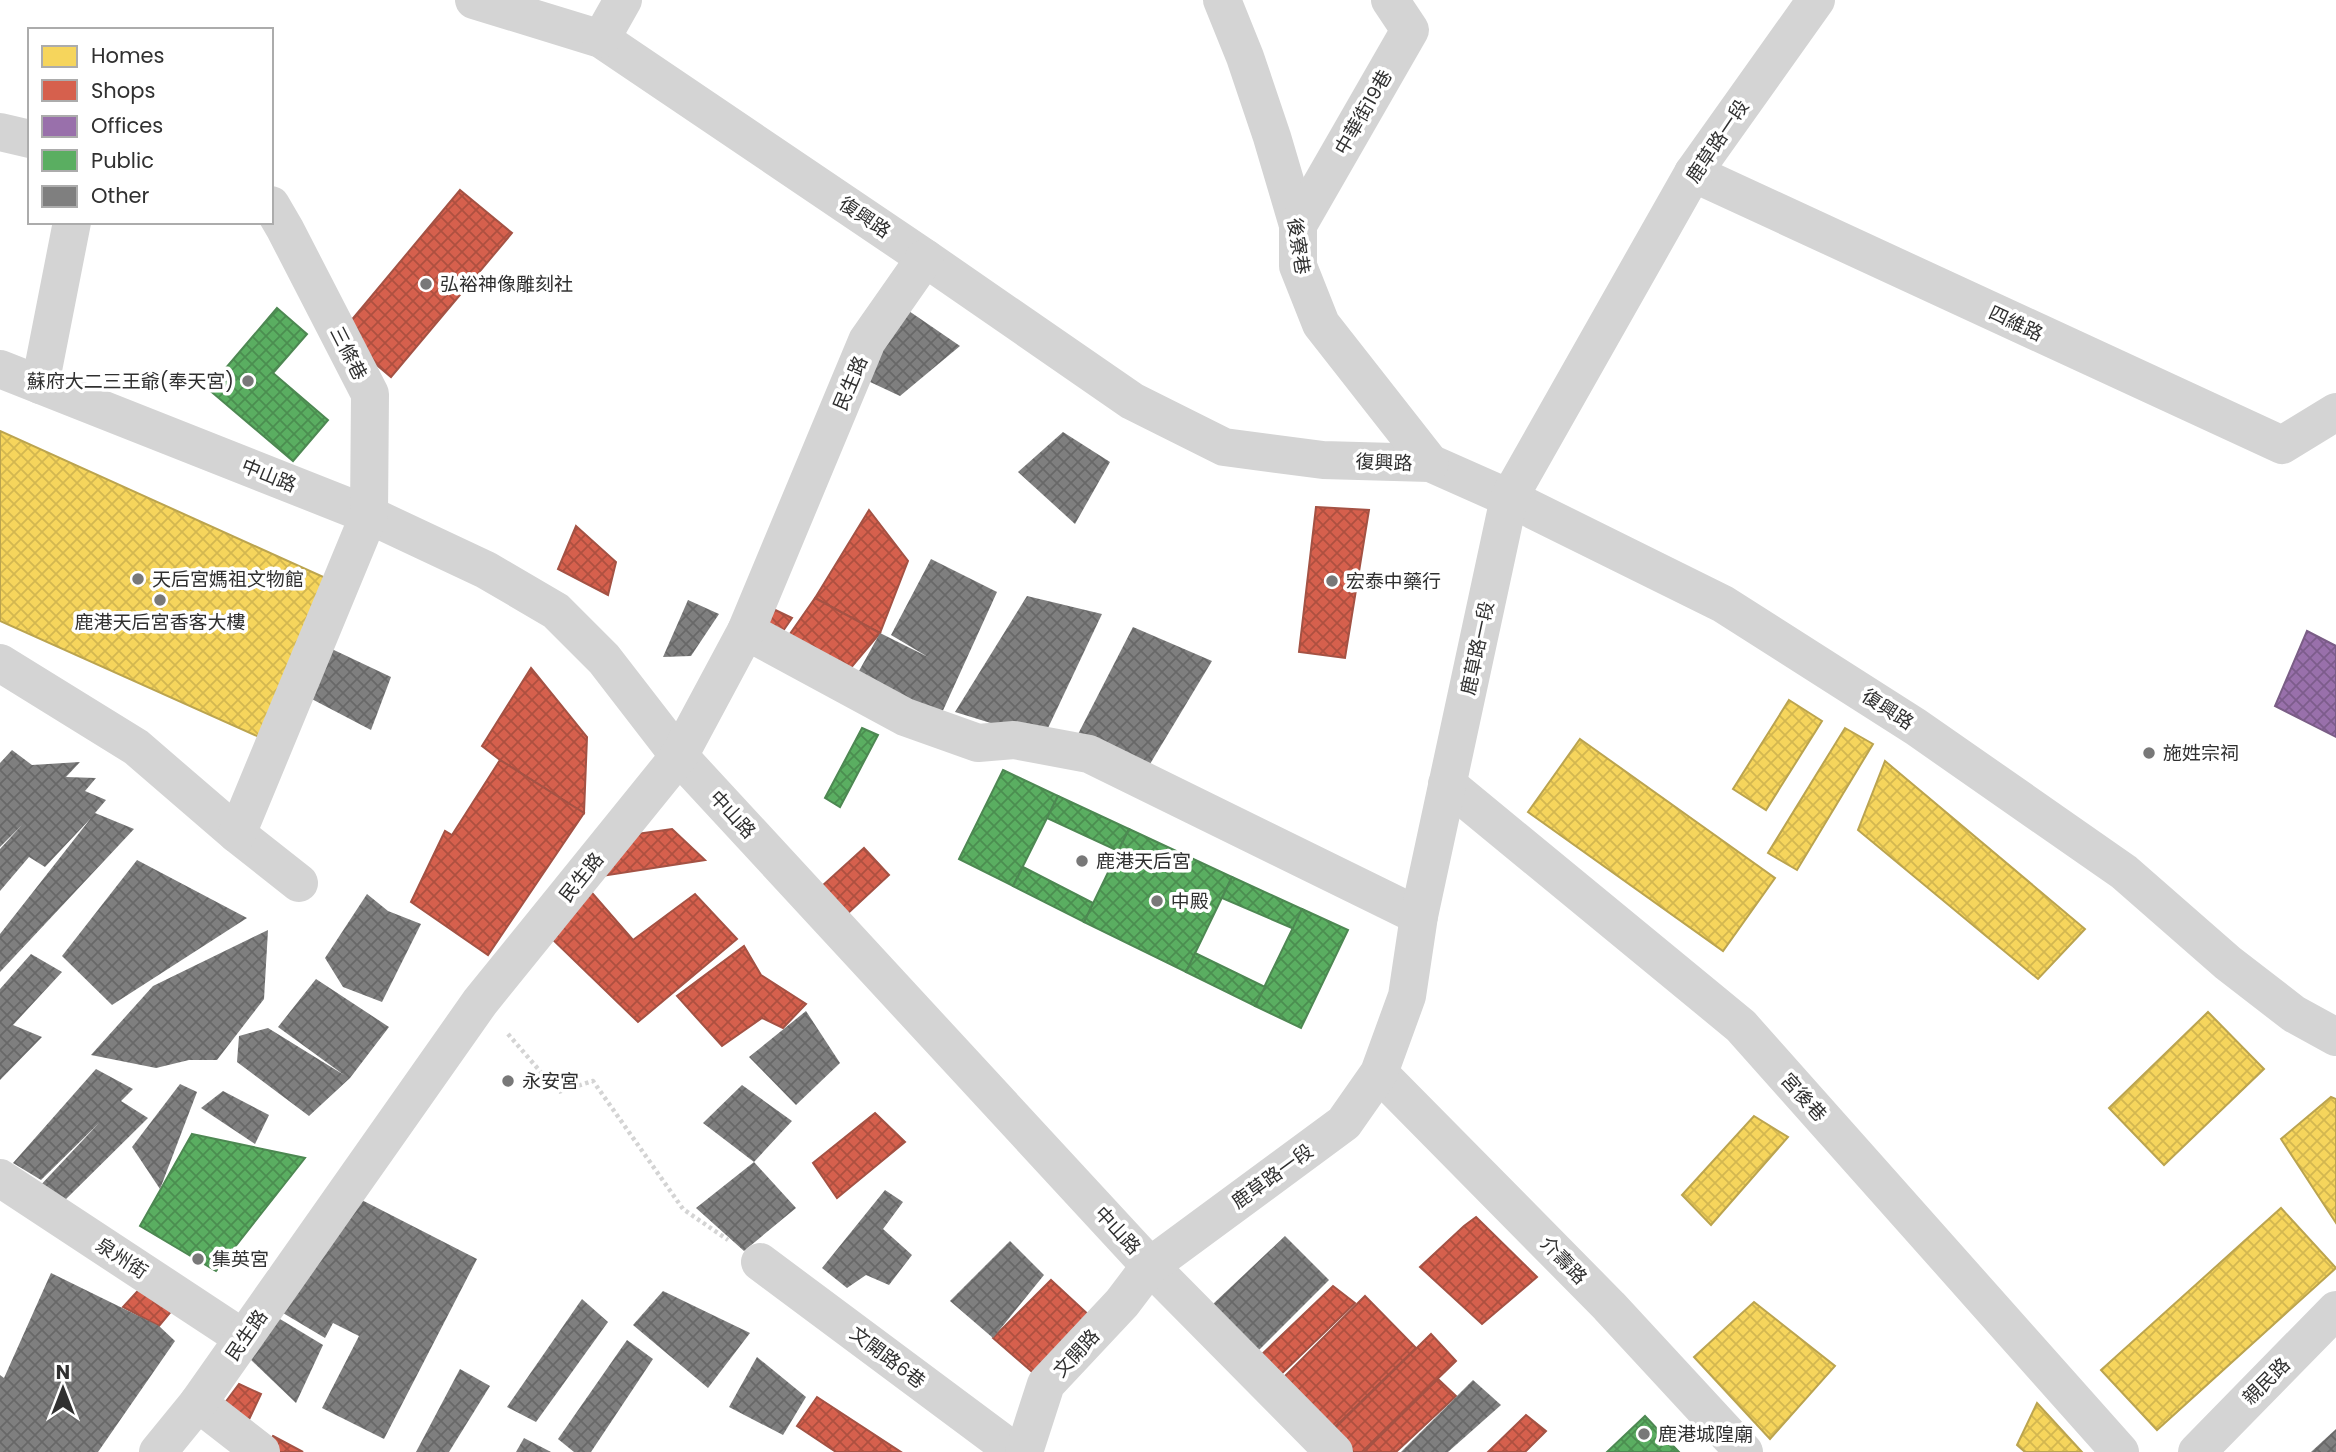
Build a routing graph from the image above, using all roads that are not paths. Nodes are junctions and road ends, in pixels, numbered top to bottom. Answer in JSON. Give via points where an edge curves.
{"nodes":[{"id":1,"x":474,"y":0,"type":"edge"},
{"id":2,"x":623,"y":0,"type":"edge"},
{"id":3,"x":1222,"y":0,"type":"edge"},
{"id":4,"x":1390,"y":0,"type":"edge"},
{"id":5,"x":1816,"y":0,"type":"edge"},
{"id":6,"x":601,"y":39,"type":"junction"},
{"id":7,"x":0,"y":132,"type":"edge"},
{"id":8,"x":28,"y":139,"type":"edge"},
{"id":9,"x":1693,"y":173,"type":"junction"},
{"id":10,"x":273,"y":209,"type":"edge"},
{"id":11,"x":72,"y":224,"type":"edge"},
{"id":12,"x":1298,"y":225,"type":"junction"},
{"id":13,"x":925,"y":258,"type":"junction"},
{"id":14,"x":0,"y":369,"type":"edge"},
{"id":15,"x":40,"y":385,"type":"junction"},
{"id":16,"x":2336,"y":412,"type":"edge"},
{"id":17,"x":1430,"y":463,"type":"junction"},
{"id":18,"x":1509,"y":498,"type":"junction"},
{"id":19,"x":369,"y":515,"type":"junction"},
{"id":20,"x":746,"y":631,"type":"junction"},
{"id":21,"x":0,"y":663,"type":"edge"},
{"id":22,"x":680,"y":756,"type":"junction"},
{"id":23,"x":1447,"y":784,"type":"junction"},
{"id":24,"x":237,"y":834,"type":"junction"},
{"id":25,"x":299,"y":883,"type":"dead end"},
{"id":26,"x":1419,"y":916,"type":"junction"},
{"id":27,"x":2336,"y":1037,"type":"edge"},
{"id":28,"x":1380,"y":1073,"type":"junction"},
{"id":29,"x":0,"y":1178,"type":"edge"},
{"id":30,"x":760,"y":1262,"type":"road end"},
{"id":31,"x":1150,"y":1266,"type":"junction"},
{"id":32,"x":2336,"y":1310,"type":"edge"},
{"id":33,"x":243,"y":1338,"type":"junction"},
{"id":34,"x":198,"y":1403,"type":"junction"},
{"id":35,"x":158,"y":1452,"type":"edge"},
{"id":36,"x":261,"y":1452,"type":"edge"},
{"id":37,"x":1015,"y":1452,"type":"edge"},
{"id":38,"x":1024,"y":1452,"type":"edge"},
{"id":39,"x":1334,"y":1452,"type":"edge"},
{"id":40,"x":1744,"y":1452,"type":"edge"},
{"id":41,"x":2120,"y":1452,"type":"edge"},
{"id":42,"x":2197,"y":1452,"type":"edge"}],
"edges":[{"from":1,"to":6,"type":"street","name":"復興路"},
{"from":2,"to":6,"type":"street"},
{"from":3,"to":12,"type":"street","name":"後寮巷","via":[[1245,57]]},
{"from":4,"to":12,"type":"street","name":"中華街19巷","via":[[1410,30]]},
{"from":5,"to":9,"type":"street","name":"鹿草路一段"},
{"from":6,"to":13,"type":"street","name":"復興路"},
{"from":7,"to":8,"type":"street"},
{"from":9,"to":16,"type":"street","name":"四維路","via":[[2282,445]]},
{"from":9,"to":18,"type":"street","name":"鹿草路一段"},
{"from":10,"to":19,"type":"street","name":"三條巷","via":[[370,394]]},
{"from":11,"to":15,"type":"street"},
{"from":12,"to":17,"type":"street","name":"後寮巷","via":[[1298,267],[1321,324]]},
{"from":13,"to":17,"type":"street","name":"復興路","via":[[1132,401],[1224,447],[1323,460]]},
{"from":13,"to":20,"type":"street","name":"民生路","via":[[867,341]]},
{"from":14,"to":15,"type":"street","name":"中山路"},
{"from":15,"to":19,"type":"street","name":"中山路"},
{"from":17,"to":18,"type":"street","name":"復興路"},
{"from":18,"to":23,"type":"street","name":"鹿草路一段"},
{"from":18,"to":27,"type":"street","name":"復興路","via":[[1723,604],[1916,727],[2124,872],[2228,963],[2294,1014]]},
{"from":19,"to":22,"type":"street","name":"中山路","via":[[486,570],[556,611],[604,659]]},
{"from":19,"to":24,"type":"street"},
{"from":20,"to":22,"type":"street","name":"民生路"},
{"from":20,"to":26,"type":"street","via":[[905,717],[978,743],[1014,740],[1089,754]]},
{"from":21,"to":24,"type":"street","via":[[136,747]]},
{"from":22,"to":31,"type":"street","name":"中山路"},
{"from":22,"to":33,"type":"street","name":"民生路","via":[[480,1002]]},
{"from":23,"to":26,"type":"street","name":"鹿草路一段"},
{"from":23,"to":41,"type":"street","name":"宮後巷","via":[[1741,1026]]},
{"from":24,"to":25,"type":"street"},
{"from":26,"to":28,"type":"street","name":"鹿草路一段","via":[[1407,996]]},
{"from":28,"to":31,"type":"street","name":"鹿草路一段","via":[[1344,1123]]},
{"from":28,"to":40,"type":"street","name":"介壽路","via":[[1609,1306]]},
{"from":29,"to":33,"type":"street","name":"泉州街"},
{"from":30,"to":37,"type":"street","name":"文開路6巷"},
{"from":31,"to":38,"type":"street","name":"文開路","via":[[1046,1384]]},
{"from":31,"to":39,"type":"street","name":"中山路"},
{"from":32,"to":42,"type":"street","name":"親民路"},
{"from":33,"to":34,"type":"street","name":"民生路"},
{"from":34,"to":35,"type":"street","name":"民生路"},
{"from":34,"to":36,"type":"street"}]}
